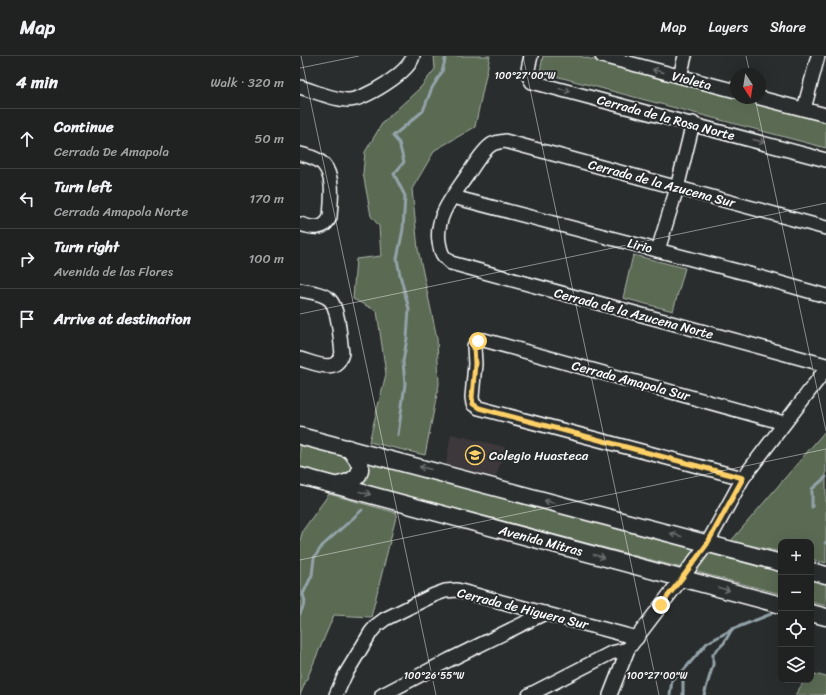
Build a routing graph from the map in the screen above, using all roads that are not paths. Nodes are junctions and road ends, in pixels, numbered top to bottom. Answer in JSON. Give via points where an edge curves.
{"nodes":[{"id":1,"x":413,"y":56,"type":"edge"},
{"id":2,"x":531,"y":56,"type":"edge"},
{"id":3,"x":602,"y":56,"type":"edge"},
{"id":4,"x":685,"y":56,"type":"edge"},
{"id":5,"x":818,"y":56,"type":"edge"},
{"id":6,"x":680,"y":76,"type":"junction"},
{"id":7,"x":300,"y":87,"type":"edge"},
{"id":8,"x":730,"y":89,"type":"edge"},
{"id":9,"x":766,"y":100,"type":"edge"},
{"id":10,"x":804,"y":109,"type":"junction"},
{"id":11,"x":826,"y":115,"type":"edge"},
{"id":12,"x":693,"y":123,"type":"junction"},
{"id":13,"x":300,"y":154,"type":"edge"},
{"id":14,"x":826,"y":160,"type":"edge"},
{"id":15,"x":677,"y":188,"type":"junction"},
{"id":16,"x":453,"y":197,"type":"junction"},
{"id":17,"x":300,"y":224,"type":"edge"},
{"id":18,"x":826,"y":228,"type":"edge"},
{"id":19,"x":658,"y":250,"type":"junction"},
{"id":20,"x":300,"y":290,"type":"edge"},
{"id":21,"x":826,"y":296,"type":"edge"},
{"id":22,"x":300,"y":359,"type":"edge"},
{"id":23,"x":826,"y":365,"type":"edge"},
{"id":24,"x":826,"y":369,"type":"edge"},
{"id":25,"x":784,"y":423,"type":"junction"},
{"id":26,"x":300,"y":436,"type":"edge"},
{"id":27,"x":348,"y":448,"type":"junction"},
{"id":28,"x":300,"y":476,"type":"edge"},
{"id":29,"x":743,"y":478,"type":"junction"},
{"id":30,"x":338,"y":485,"type":"junction"},
{"id":31,"x":707,"y":544,"type":"junction"},
{"id":32,"x":778,"y":563,"type":"edge"},
{"id":33,"x":814,"y":573,"type":"edge"},
{"id":34,"x":826,"y":576,"type":"edge"},
{"id":35,"x":682,"y":578,"type":"junction"},
{"id":36,"x":778,"y":604,"type":"edge"},
{"id":37,"x":545,"y":613,"type":"junction"},
{"id":38,"x":814,"y":614,"type":"edge"},
{"id":39,"x":826,"y":617,"type":"edge"},
{"id":40,"x":637,"y":638,"type":"junction"},
{"id":41,"x":628,"y":649,"type":"junction"},
{"id":42,"x":336,"y":695,"type":"edge"},
{"id":43,"x":382,"y":695,"type":"edge"},
{"id":44,"x":529,"y":695,"type":"edge"},
{"id":45,"x":610,"y":695,"type":"edge"}],
"edges":[{"from":1,"to":7,"type":"street","via":[[401,73],[355,100],[340,99]]},
{"from":2,"to":12,"type":"street","name":"Cerrada de la Rosa Norte","one_way":true,"via":[[528,72],[532,82]]},
{"from":6,"to":3,"type":"street","name":"Violeta","one_way":true},
{"from":4,"to":6,"type":"street"},
{"from":5,"to":10,"type":"street"},
{"from":6,"to":8,"type":"street","name":"Violeta"},
{"from":9,"to":10,"type":"street"},
{"from":10,"to":11,"type":"street"},
{"from":12,"to":14,"type":"street","name":"Cerrada de la Rosa Norte","one_way":true},
{"from":12,"to":15,"type":"street"},
{"from":13,"to":17,"type":"street","via":[[313,157],[323,164],[331,182],[328,222],[318,227]]},
{"from":15,"to":16,"type":"street","name":"Cerrada de la Azucena Sur","via":[[505,141],[489,146]]},
{"from":15,"to":18,"type":"street","name":"Cerrada de la Azucena Sur"},
{"from":15,"to":19,"type":"street"},
{"from":16,"to":19,"type":"street","name":"Lirio"},
{"from":16,"to":23,"type":"street","name":"Cerrada de la Azucena Norte","via":[[441,217],[439,226],[439,244],[443,257],[451,262]]},
{"from":19,"to":21,"type":"street","name":"Lirio"},
{"from":20,"to":22,"type":"street","via":[[323,296],[331,301],[342,353],[338,363],[332,366]]},
{"from":24,"to":25,"type":"street"},
{"from":25,"to":29,"type":"street"},
{"from":25,"to":29,"type":"street","name":"Cerrada Amapola Sur","via":[[484,340],[478,341],[474,346],[472,397],[473,404],[479,408]]},
{"from":26,"to":27,"type":"street"},
{"from":27,"to":30,"type":"street","via":[[358,460],[359,473],[350,483]]},
{"from":31,"to":27,"type":"street","one_way":true},
{"from":28,"to":30,"type":"street","name":"Avenida Mitras"},
{"from":29,"to":31,"type":"street"},
{"from":30,"to":35,"type":"street","name":"Avenida Mitras","one_way":true},
{"from":31,"to":32,"type":"street"},
{"from":31,"to":35,"type":"street"},
{"from":33,"to":34,"type":"street"},
{"from":35,"to":36,"type":"street","name":"Avenida Mitras","one_way":true},
{"from":35,"to":40,"type":"street"},
{"from":37,"to":40,"type":"street","name":"Cerrada de Higuera Sur"},
{"from":37,"to":42,"type":"street","name":"Cerrada de Higuera Sur","via":[[456,590],[434,595],[377,625],[345,675]]},
{"from":37,"to":43,"type":"street"},
{"from":38,"to":39,"type":"street"},
{"from":40,"to":41,"type":"street"},
{"from":41,"to":44,"type":"street","via":[[611,653]]},
{"from":41,"to":45,"type":"street"}]}
